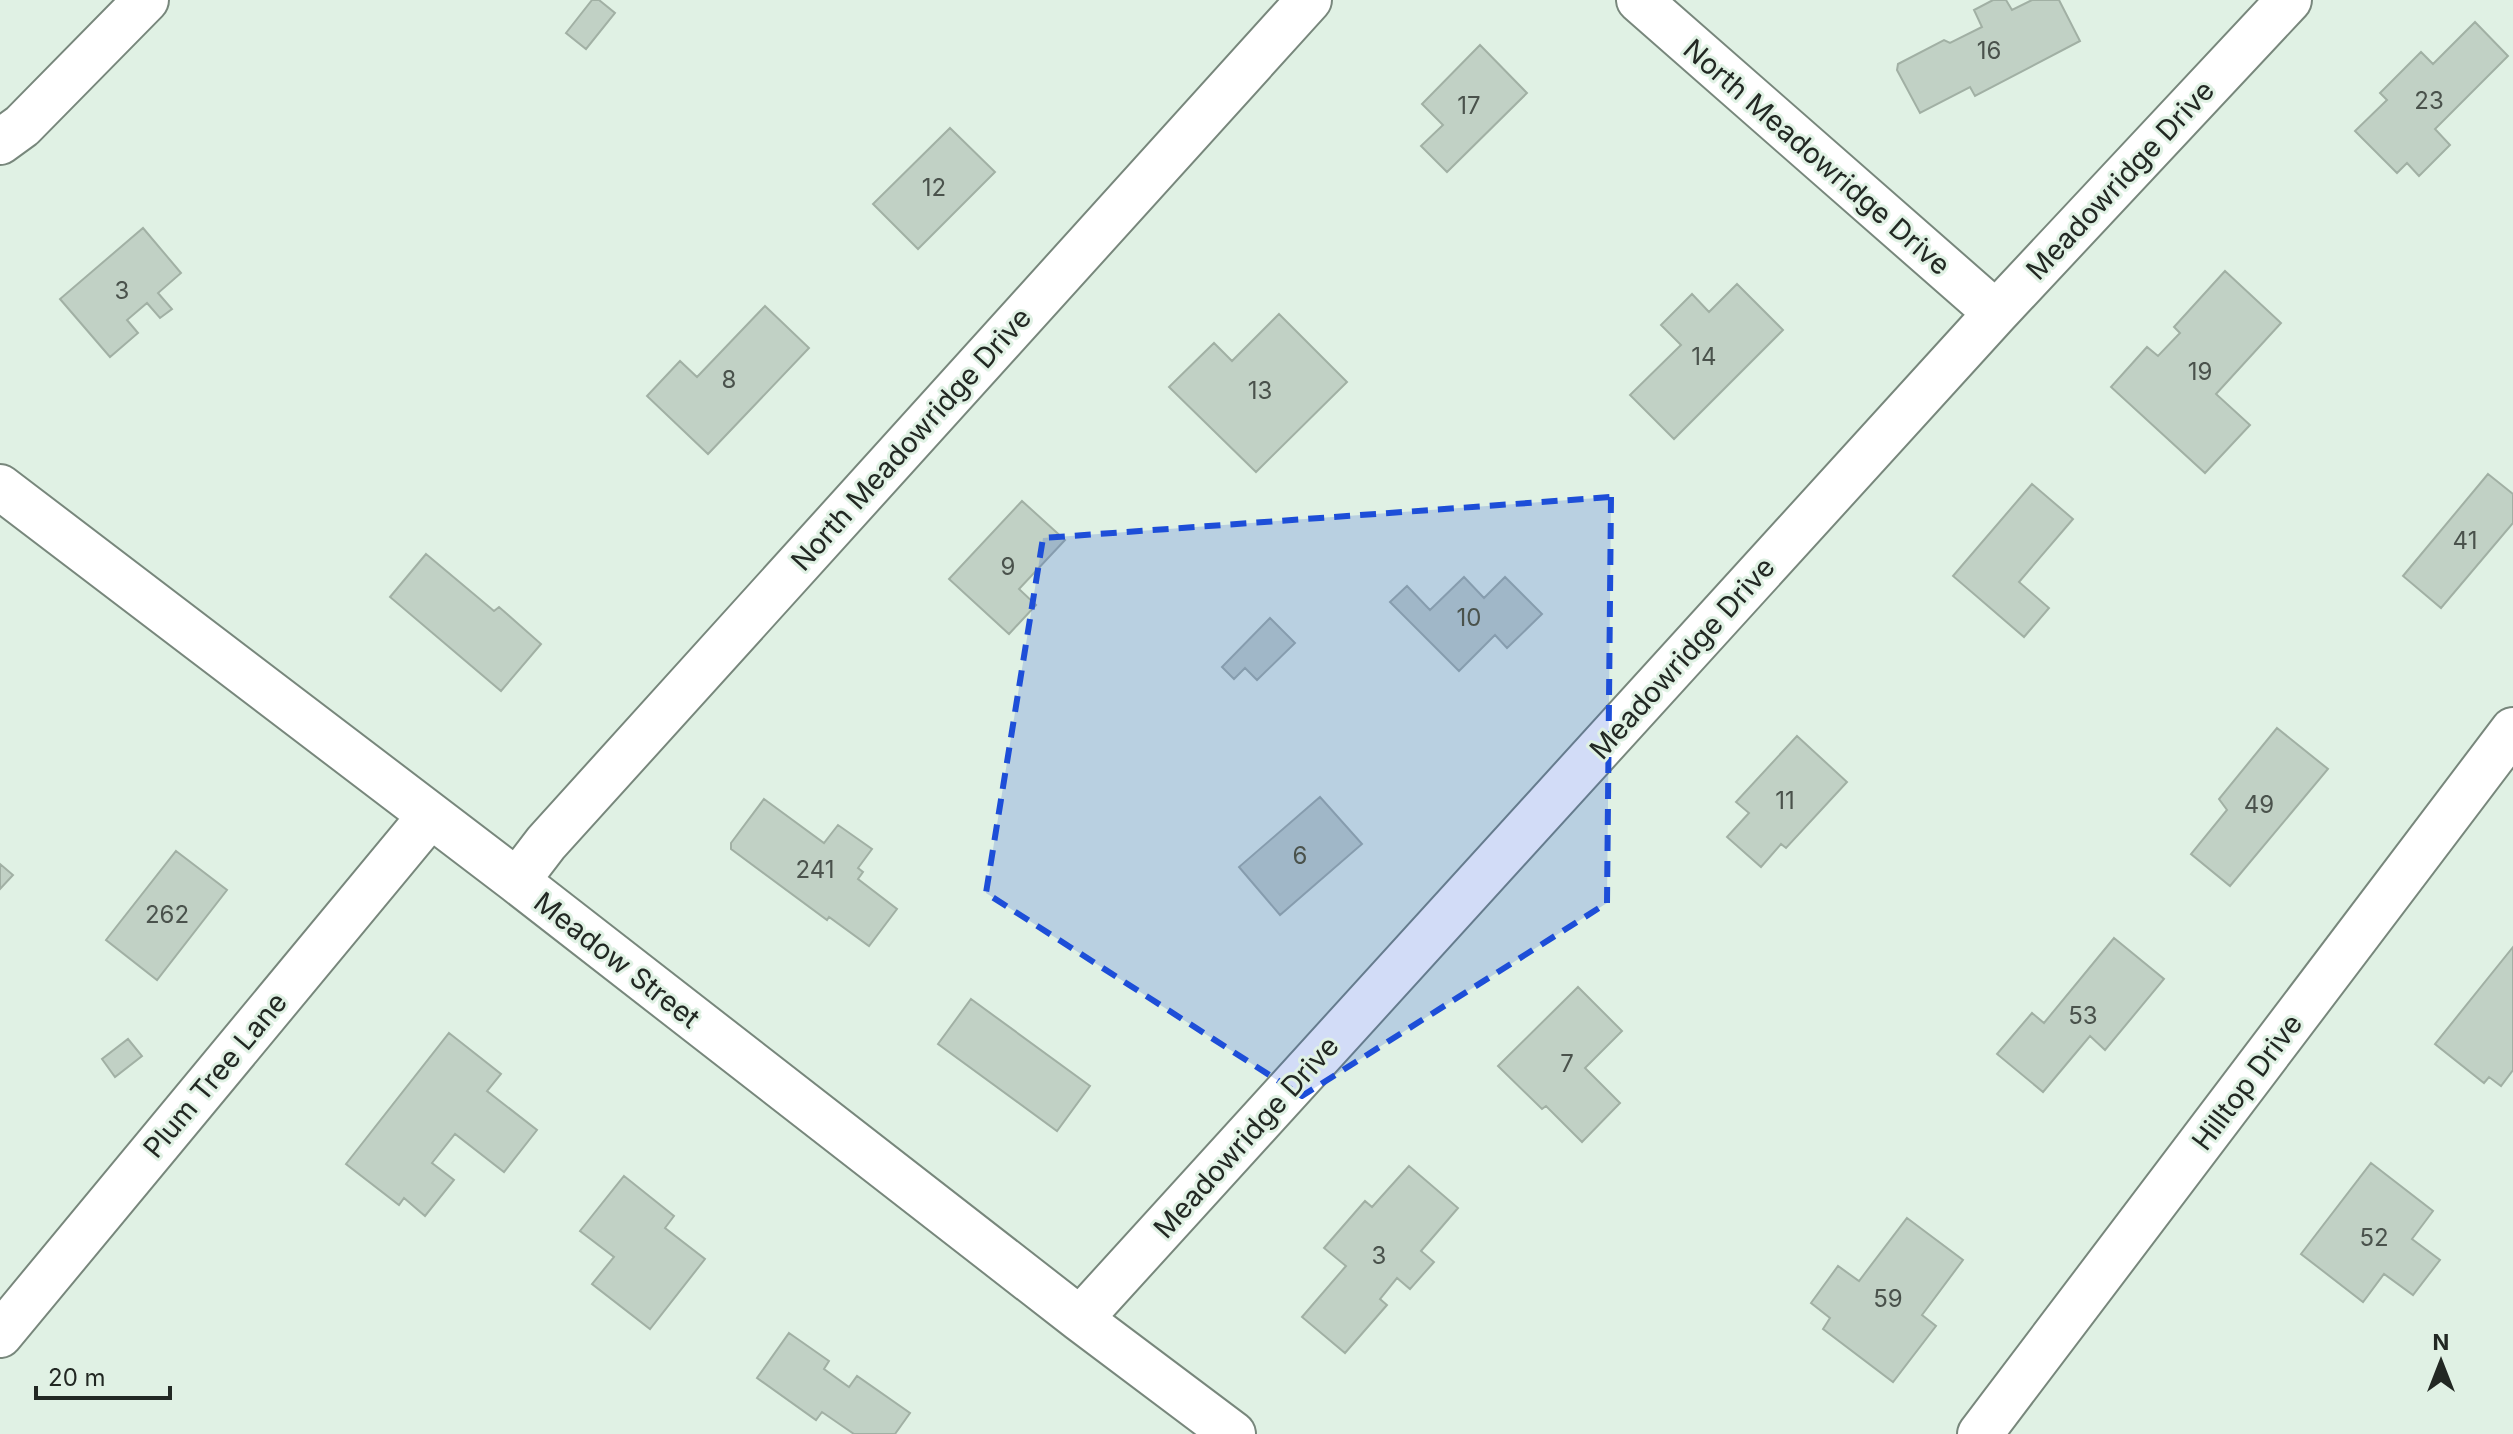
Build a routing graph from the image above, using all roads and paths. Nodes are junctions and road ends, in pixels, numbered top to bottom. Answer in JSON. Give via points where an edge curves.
{"nodes":[{"id":1,"x":146,"y":0,"type":"edge"},
{"id":2,"x":1309,"y":0,"type":"edge"},
{"id":3,"x":1639,"y":0,"type":"edge"},
{"id":4,"x":2289,"y":0,"type":"edge"},
{"id":5,"x":0,"y":142,"type":"edge"},
{"id":6,"x":1996,"y":313,"type":"junction"},
{"id":7,"x":0,"y":487,"type":"edge"},
{"id":8,"x":2513,"y":730,"type":"edge"},
{"id":9,"x":430,"y":816,"type":"junction"},
{"id":10,"x":517,"y":881,"type":"junction"},
{"id":11,"x":1080,"y":1319,"type":"junction"},
{"id":12,"x":0,"y":1335,"type":"edge"},
{"id":13,"x":1233,"y":1434,"type":"edge"},
{"id":14,"x":1980,"y":1434,"type":"edge"}],
"edges":[{"from":1,"to":5,"type":"street"},
{"from":2,"to":10,"type":"street","name":"North Meadowridge Drive"},
{"from":3,"to":6,"type":"street","name":"North Meadowridge Drive"},
{"from":4,"to":6,"type":"street","name":"Meadowridge Drive"},
{"from":6,"to":11,"type":"street","name":"Meadowridge Drive"},
{"from":7,"to":9,"type":"street","name":"Meadow Street"},
{"from":8,"to":14,"type":"street","name":"Hilltop Drive"},
{"from":9,"to":10,"type":"street","name":"Meadow Street"},
{"from":9,"to":12,"type":"street","name":"Plum Tree Lane"},
{"from":10,"to":11,"type":"street","name":"Meadow Street"},
{"from":11,"to":13,"type":"street","name":"Meadow Street"}]}
